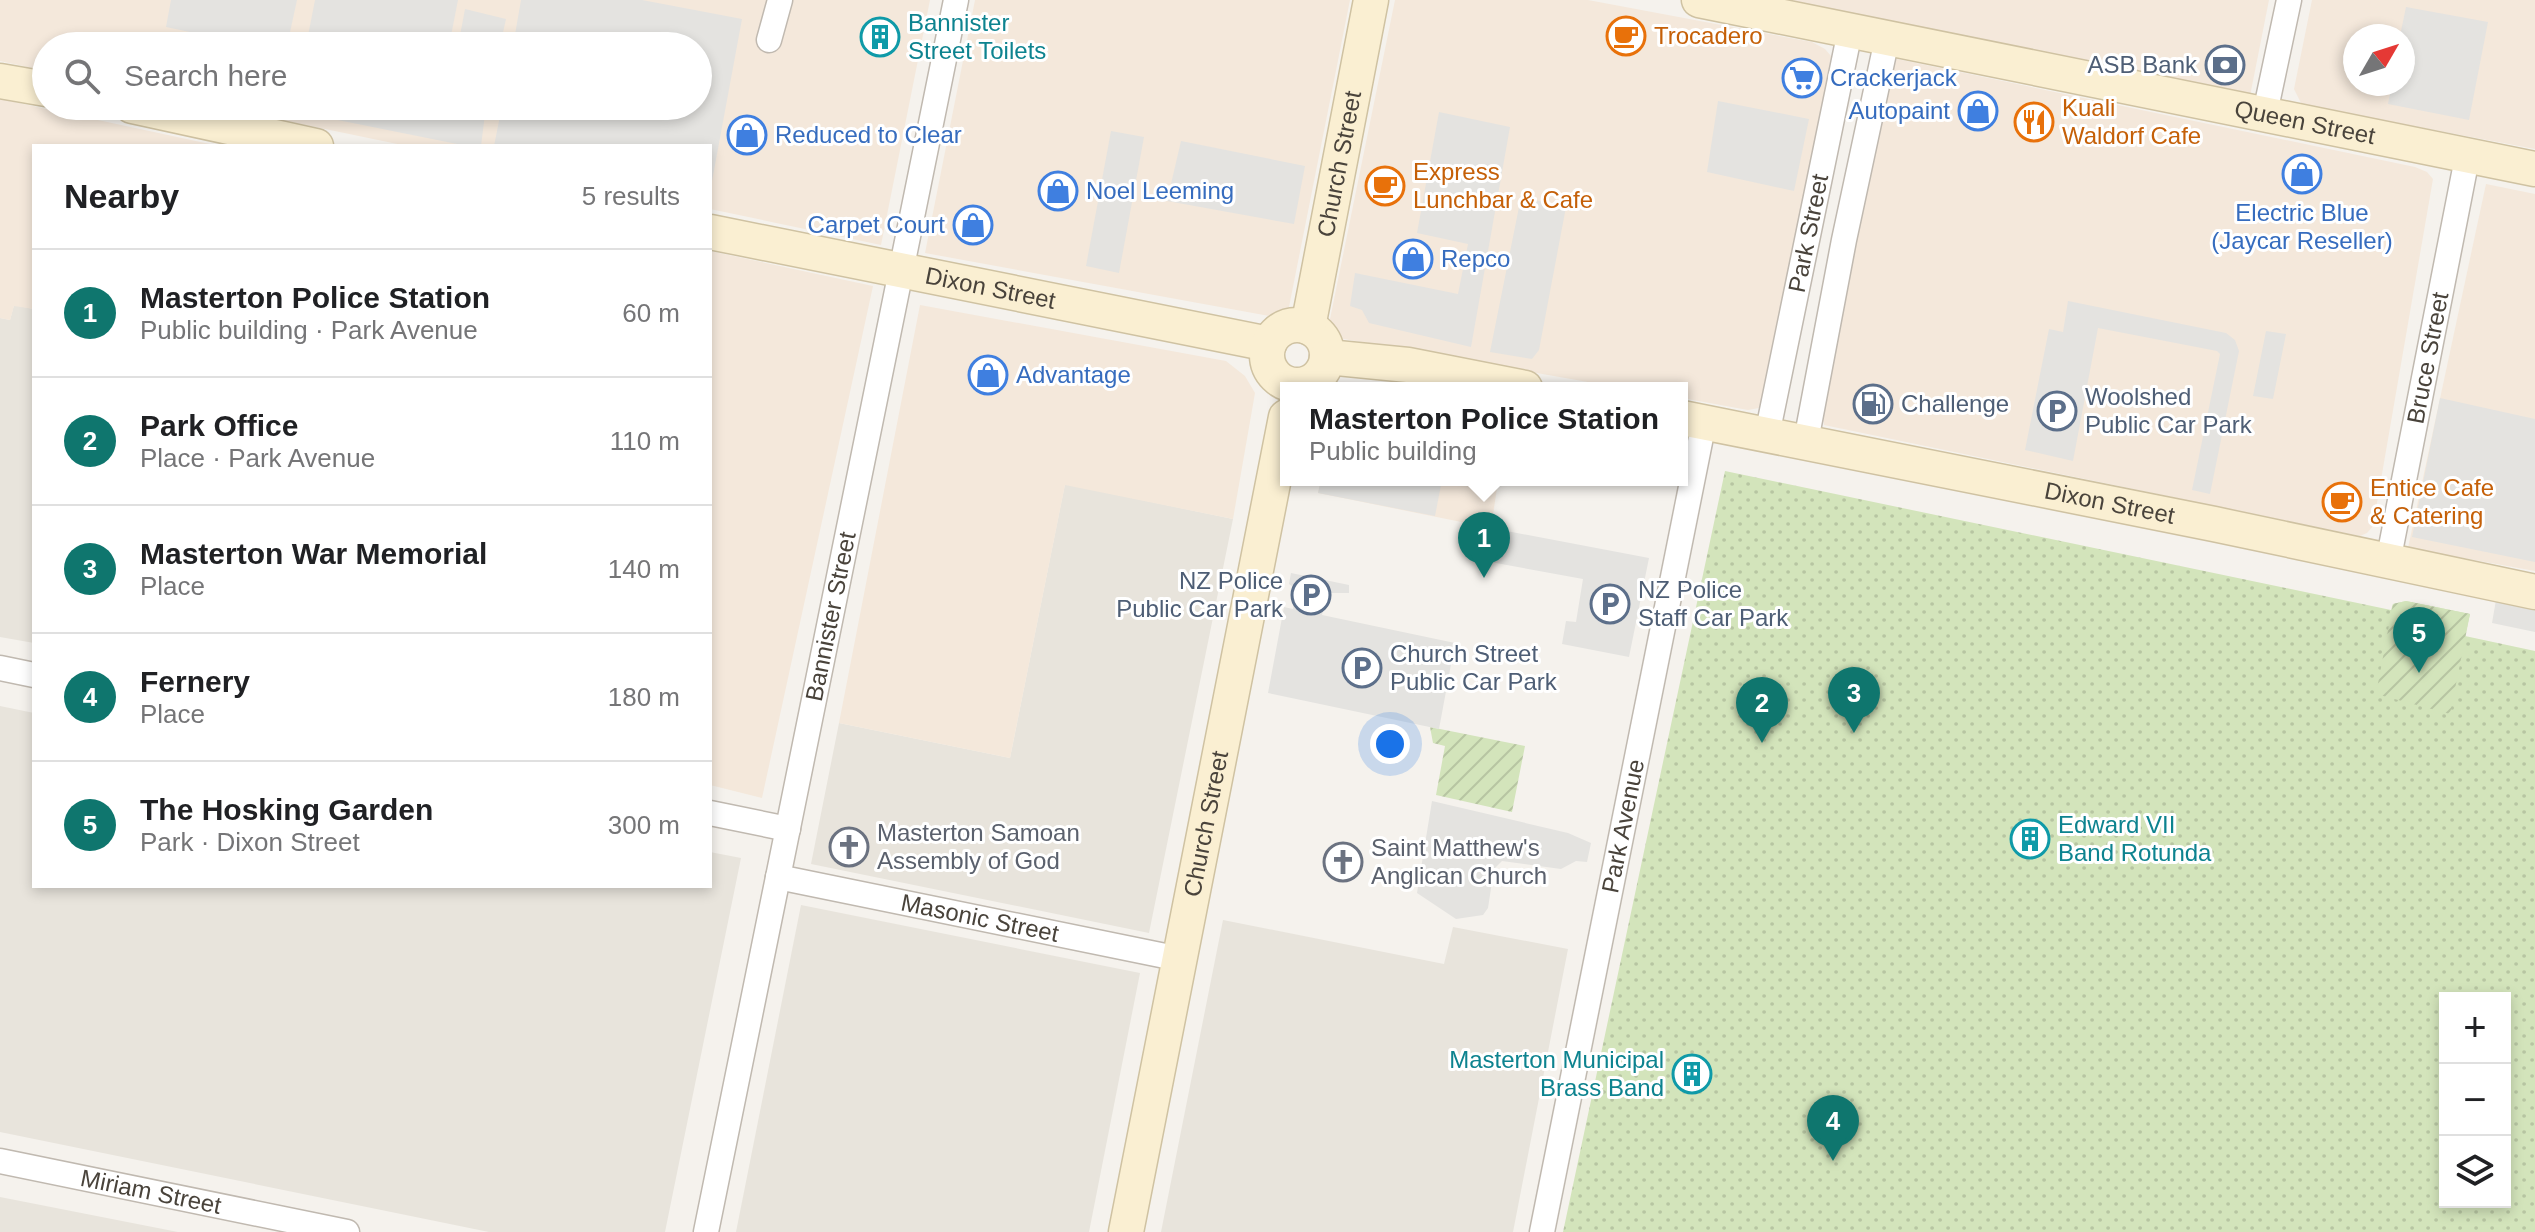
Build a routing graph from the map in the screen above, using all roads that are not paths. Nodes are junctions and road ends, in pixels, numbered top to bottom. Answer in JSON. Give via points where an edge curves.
{"nodes":[{"id":1,"x":780,"y":0,"type":"edge"},
{"id":2,"x":956,"y":0,"type":"edge"},
{"id":3,"x":1371,"y":0,"type":"edge"},
{"id":4,"x":1699,"y":0,"type":"edge"},
{"id":5,"x":2289,"y":0,"type":"edge"},
{"id":6,"x":1850,"y":31,"type":"junction"},
{"id":7,"x":1887,"y":39,"type":"junction"},
{"id":8,"x":769,"y":40,"type":"dead end"},
{"id":9,"x":0,"y":81,"type":"edge"},
{"id":10,"x":32,"y":87,"type":"edge"},
{"id":11,"x":2265,"y":113,"type":"junction"},
{"id":12,"x":196,"y":120,"type":"edge"},
{"id":13,"x":307,"y":144,"type":"edge"},
{"id":14,"x":2468,"y":153,"type":"junction"},
{"id":15,"x":2535,"y":169,"type":"edge"},
{"id":16,"x":712,"y":232,"type":"edge"},
{"id":17,"x":901,"y":272,"type":"junction"},
{"id":18,"x":1308,"y":327,"type":"junction"},
{"id":19,"x":1269,"y":344,"type":"junction"},
{"id":20,"x":1327,"y":357,"type":"junction"},
{"id":21,"x":1312,"y":382,"type":"edge"},
{"id":22,"x":1494,"y":382,"type":"edge"},
{"id":23,"x":1280,"y":383,"type":"edge"},
{"id":24,"x":1693,"y":420,"type":"edge"},
{"id":25,"x":1767,"y":435,"type":"junction"},
{"id":26,"x":1806,"y":441,"type":"junction"},
{"id":27,"x":1688,"y":447,"type":"edge"},
{"id":28,"x":1280,"y":448,"type":"edge"},
{"id":29,"x":1681,"y":486,"type":"edge"},
{"id":30,"x":2388,"y":562,"type":"junction"},
{"id":31,"x":2535,"y":592,"type":"edge"},
{"id":32,"x":0,"y":668,"type":"edge"},
{"id":33,"x":32,"y":675,"type":"edge"},
{"id":34,"x":712,"y":813,"type":"edge"},
{"id":35,"x":788,"y":829,"type":"junction"},
{"id":36,"x":778,"y":877,"type":"junction"},
{"id":37,"x":1180,"y":959,"type":"junction"},
{"id":38,"x":0,"y":1161,"type":"edge"},
{"id":39,"x":347,"y":1232,"type":"edge"},
{"id":40,"x":706,"y":1232,"type":"edge"},
{"id":41,"x":1126,"y":1232,"type":"edge"},
{"id":42,"x":1542,"y":1232,"type":"edge"}],
"edges":[{"from":1,"to":8,"type":"street"},
{"from":2,"to":17,"type":"street","name":"Bannister Street"},
{"from":3,"to":18,"type":"main road","name":"Church Street"},
{"from":4,"to":6,"type":"main road","name":"Queen Street"},
{"from":5,"to":11,"type":"street"},
{"from":6,"to":7,"type":"main road","name":"Queen Street"},
{"from":6,"to":25,"type":"street","name":"Park Street"},
{"from":7,"to":11,"type":"main road","name":"Queen Street"},
{"from":7,"to":26,"type":"street","name":"Park Street"},
{"from":9,"to":10,"type":"main road"},
{"from":11,"to":14,"type":"main road","name":"Queen Street"},
{"from":12,"to":13,"type":"main road"},
{"from":14,"to":15,"type":"main road","name":"Queen Street"},
{"from":14,"to":30,"type":"street","name":"Bruce Street"},
{"from":16,"to":17,"type":"main road","name":"Dixon Street"},
{"from":17,"to":19,"type":"main road","name":"Dixon Street"},
{"from":17,"to":35,"type":"street","name":"Bannister Street"},
{"from":18,"to":19,"type":"main road","via":[[1286,328]]},
{"from":18,"to":20,"type":"main road","via":[[1319,334]]},
{"from":19,"to":23,"type":"main road","via":[[1272,372]]},
{"from":20,"to":21,"type":"main road"},
{"from":20,"to":22,"type":"main road","via":[[1408,365]]},
{"from":24,"to":25,"type":"main road","name":"Dixon Street"},
{"from":24,"to":27,"type":"street","name":"Park Avenue"},
{"from":25,"to":26,"type":"main road","name":"Dixon Street"},
{"from":26,"to":30,"type":"main road","name":"Dixon Street"},
{"from":28,"to":37,"type":"main road","name":"Church Street"},
{"from":29,"to":42,"type":"street","name":"Park Avenue"},
{"from":30,"to":31,"type":"main road","name":"Dixon Street"},
{"from":32,"to":33,"type":"street"},
{"from":34,"to":35,"type":"street"},
{"from":35,"to":36,"type":"street","name":"Bannister Street"},
{"from":36,"to":37,"type":"street","name":"Masonic Street"},
{"from":36,"to":40,"type":"street","name":"Bannister Street"},
{"from":37,"to":41,"type":"main road","name":"Church Street"},
{"from":38,"to":39,"type":"street","name":"Miriam Street"}]}
